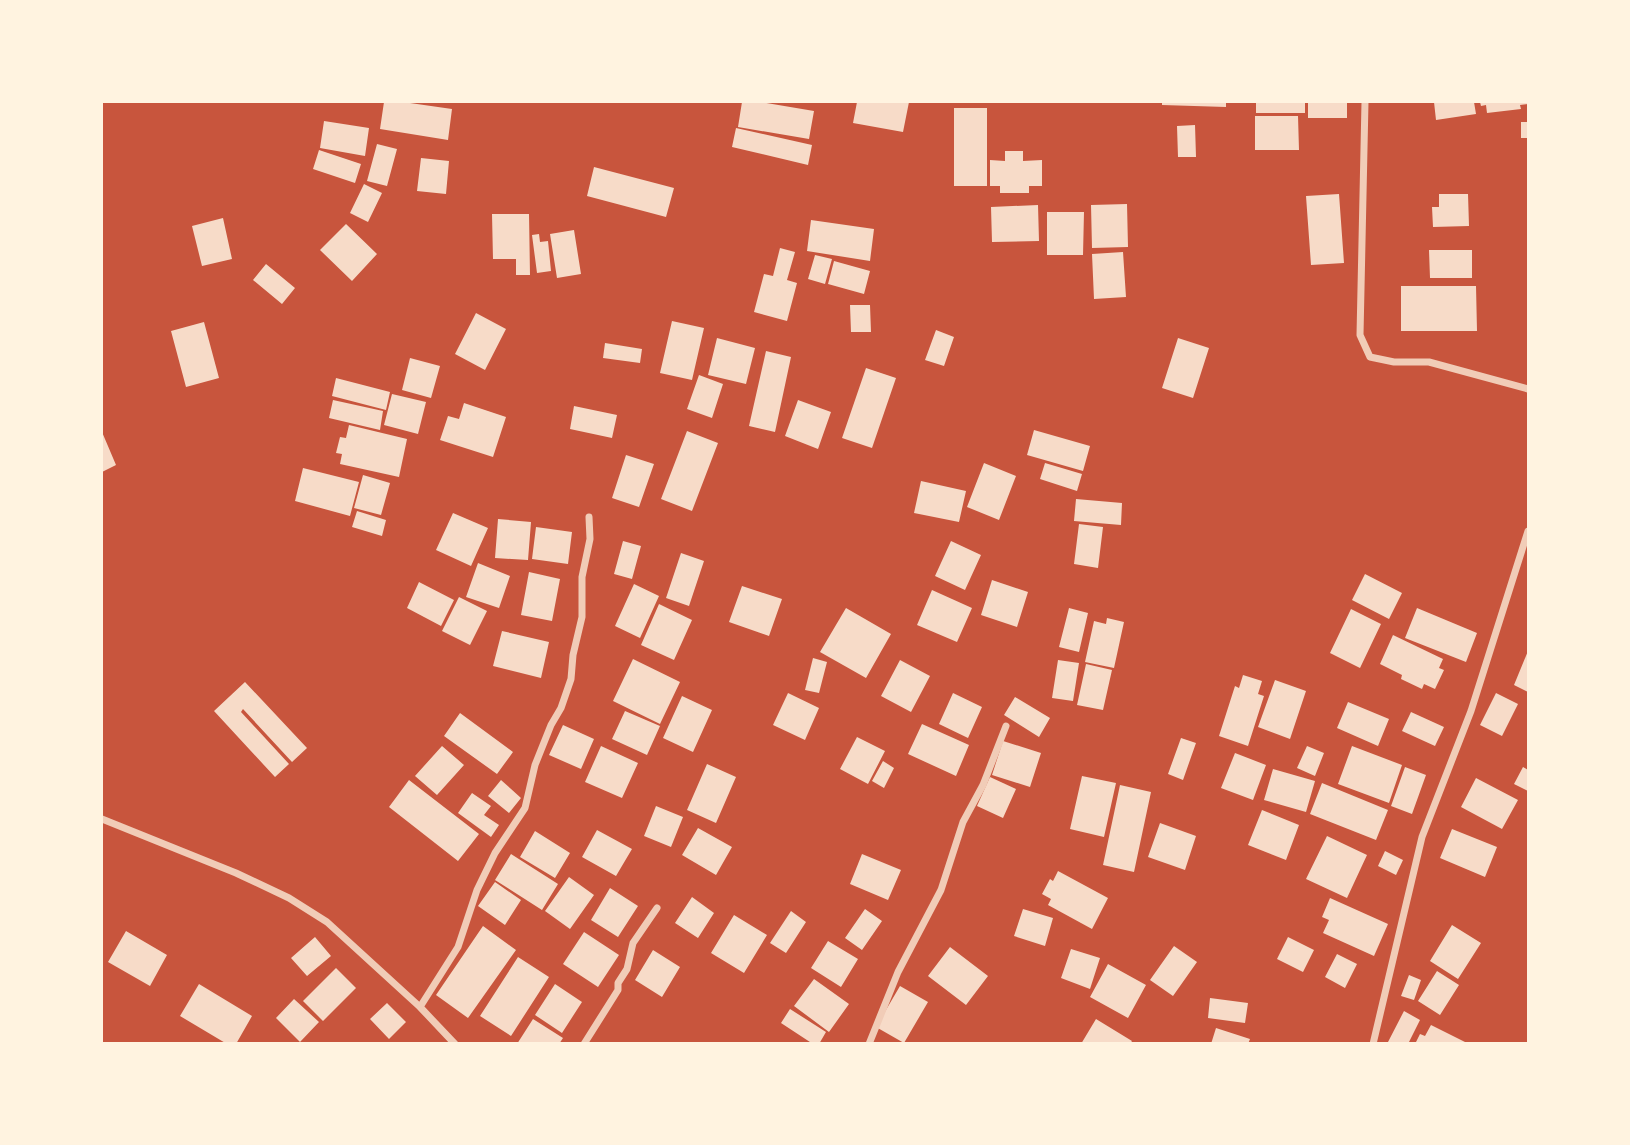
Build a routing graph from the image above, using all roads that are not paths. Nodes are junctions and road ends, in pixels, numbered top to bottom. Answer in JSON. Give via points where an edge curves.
{"nodes":[{"id":1,"x":1365,"y":102,"type":"edge"},
{"id":2,"x":1528,"y":389,"type":"edge"},
{"id":3,"x":589,"y":517,"type":"dead end"},
{"id":4,"x":1528,"y":531,"type":"edge"},
{"id":5,"x":1006,"y":726,"type":"dead end"},
{"id":6,"x":102,"y":819,"type":"edge"},
{"id":7,"x":657,"y":908,"type":"dead end"},
{"id":8,"x":421,"y":1007,"type":"junction"},
{"id":9,"x":455,"y":1044,"type":"edge"},
{"id":10,"x":583,"y":1044,"type":"edge"},
{"id":11,"x":869,"y":1044,"type":"edge"},
{"id":12,"x":1373,"y":1044,"type":"edge"}],
"edges":[{"from":1,"to":2,"type":"street","via":[[1360,335],[1370,358],[1429,362]]},
{"from":3,"to":8,"type":"street","via":[[582,617],[571,679],[535,765],[526,808],[495,853],[458,947]]},
{"from":4,"to":12,"type":"street","via":[[1471,710],[1422,837]]},
{"from":5,"to":11,"type":"street","via":[[963,822],[941,890],[898,972]]},
{"from":6,"to":8,"type":"street","via":[[289,898],[327,922]]},
{"from":7,"to":10,"type":"street","via":[[633,943],[618,990]]},
{"from":8,"to":9,"type":"street"}]}
